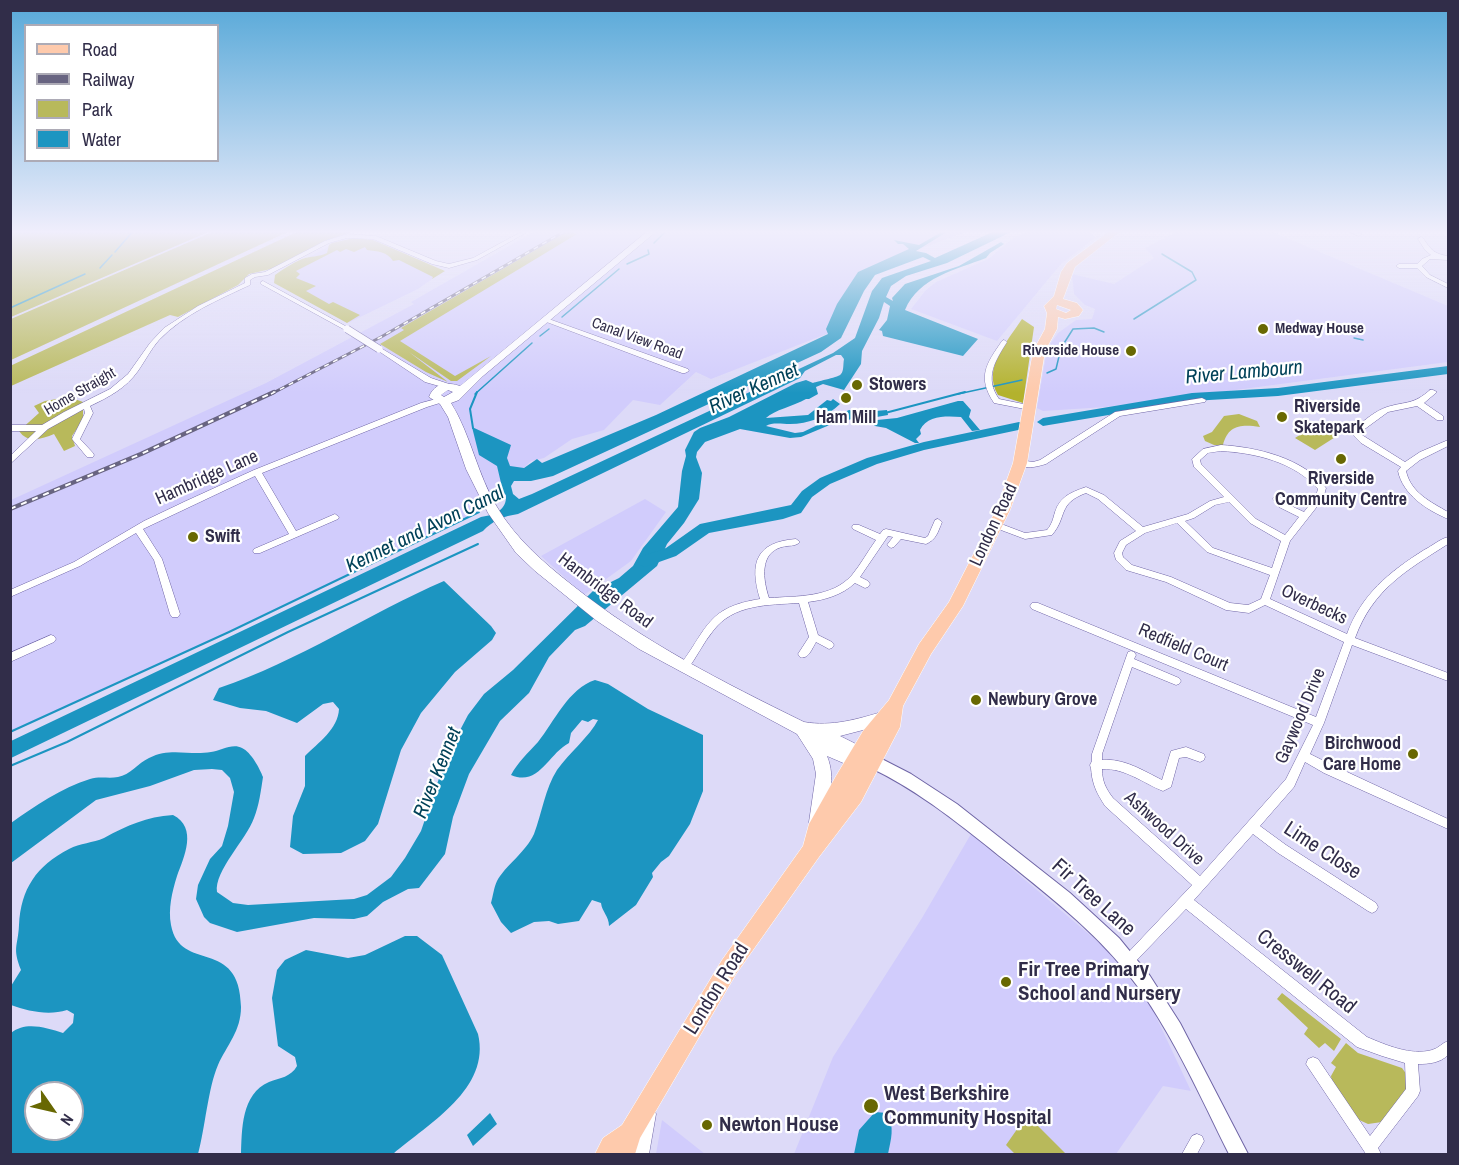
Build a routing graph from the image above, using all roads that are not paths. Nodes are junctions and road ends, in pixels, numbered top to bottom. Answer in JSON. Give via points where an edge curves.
{"nodes":[{"id":1,"x":248,"y":284,"type":"edge"},
{"id":2,"x":266,"y":284,"type":"edge"},
{"id":3,"x":589,"y":284,"type":"edge"},
{"id":4,"x":1063,"y":284,"type":"edge"},
{"id":5,"x":1065,"y":284,"type":"edge"},
{"id":6,"x":1070,"y":303,"type":"junction"},
{"id":7,"x":1054,"y":307,"type":"junction"},
{"id":8,"x":1069,"y":316,"type":"junction"},
{"id":9,"x":546,"y":320,"type":"junction"},
{"id":10,"x":1051,"y":329,"type":"junction"},
{"id":11,"x":1004,"y":346,"type":"dead end"},
{"id":12,"x":685,"y":371,"type":"dead end"},
{"id":13,"x":1433,"y":392,"type":"dead end"},
{"id":14,"x":446,"y":394,"type":"junction"},
{"id":15,"x":1202,"y":400,"type":"dead end"},
{"id":16,"x":1420,"y":404,"type":"junction"},
{"id":17,"x":86,"y":405,"type":"junction"},
{"id":18,"x":1030,"y":408,"type":"junction"},
{"id":19,"x":1440,"y":418,"type":"dead end"},
{"id":20,"x":10,"y":428,"type":"edge"},
{"id":21,"x":44,"y":428,"type":"junction"},
{"id":22,"x":1449,"y":443,"type":"edge"},
{"id":23,"x":90,"y":455,"type":"dead end"},
{"id":24,"x":10,"y":461,"type":"edge"},
{"id":25,"x":1020,"y":463,"type":"junction"},
{"id":26,"x":1405,"y":466,"type":"junction"},
{"id":27,"x":257,"y":472,"type":"junction"},
{"id":28,"x":1231,"y":499,"type":"junction"},
{"id":29,"x":1277,"y":499,"type":"dead end"},
{"id":30,"x":1305,"y":516,"type":"junction"},
{"id":31,"x":1449,"y":516,"type":"edge"},
{"id":32,"x":335,"y":517,"type":"dead end"},
{"id":33,"x":1178,"y":519,"type":"junction"},
{"id":34,"x":938,"y":522,"type":"dead end"},
{"id":35,"x":996,"y":525,"type":"junction"},
{"id":36,"x":856,"y":527,"type":"dead end"},
{"id":37,"x":138,"y":529,"type":"junction"},
{"id":38,"x":1142,"y":531,"type":"junction"},
{"id":39,"x":294,"y":535,"type":"junction"},
{"id":40,"x":898,"y":536,"type":"junction"},
{"id":41,"x":880,"y":538,"type":"junction"},
{"id":42,"x":1286,"y":540,"type":"junction"},
{"id":43,"x":1449,"y":540,"type":"edge"},
{"id":44,"x":926,"y":541,"type":"junction"},
{"id":45,"x":796,"y":542,"type":"dead end"},
{"id":46,"x":891,"y":545,"type":"dead end"},
{"id":47,"x":934,"y":548,"type":"dead end"},
{"id":48,"x":257,"y":551,"type":"dead end"},
{"id":49,"x":1275,"y":573,"type":"junction"},
{"id":50,"x":853,"y":578,"type":"junction"},
{"id":51,"x":865,"y":584,"type":"dead end"},
{"id":52,"x":10,"y":594,"type":"edge"},
{"id":53,"x":802,"y":599,"type":"junction"},
{"id":54,"x":765,"y":601,"type":"junction"},
{"id":55,"x":1265,"y":601,"type":"junction"},
{"id":56,"x":1035,"y":606,"type":"dead end"},
{"id":57,"x":175,"y":614,"type":"dead end"},
{"id":58,"x":813,"y":638,"type":"junction"},
{"id":59,"x":51,"y":639,"type":"dead end"},
{"id":60,"x":1349,"y":640,"type":"junction"},
{"id":61,"x":829,"y":645,"type":"dead end"},
{"id":62,"x":803,"y":654,"type":"dead end"},
{"id":63,"x":10,"y":658,"type":"edge"},
{"id":64,"x":684,"y":667,"type":"junction"},
{"id":65,"x":1449,"y":678,"type":"edge"},
{"id":66,"x":1176,"y":681,"type":"dead end"},
{"id":67,"x":890,"y":711,"type":"junction"},
{"id":68,"x":1319,"y":723,"type":"junction"},
{"id":69,"x":809,"y":733,"type":"junction"},
{"id":70,"x":1304,"y":756,"type":"junction"},
{"id":71,"x":1200,"y":757,"type":"dead end"},
{"id":72,"x":863,"y":759,"type":"junction"},
{"id":73,"x":1095,"y":765,"type":"junction"},
{"id":74,"x":1449,"y":824,"type":"edge"},
{"id":75,"x":1251,"y":826,"type":"junction"},
{"id":76,"x":814,"y":840,"type":"junction"},
{"id":77,"x":1200,"y":885,"type":"junction"},
{"id":78,"x":1185,"y":901,"type":"junction"},
{"id":79,"x":1372,"y":906,"type":"dead end"},
{"id":80,"x":1128,"y":961,"type":"junction"},
{"id":81,"x":1449,"y":1047,"type":"edge"},
{"id":82,"x":1411,"y":1057,"type":"junction"},
{"id":83,"x":1313,"y":1064,"type":"dead end"},
{"id":84,"x":653,"y":1094,"type":"junction"},
{"id":85,"x":1197,"y":1141,"type":"dead end"},
{"id":86,"x":627,"y":1144,"type":"edge"},
{"id":87,"x":1372,"y":1151,"type":"edge"},
{"id":88,"x":606,"y":1155,"type":"edge"},
{"id":89,"x":642,"y":1155,"type":"edge"},
{"id":90,"x":1189,"y":1155,"type":"edge"},
{"id":91,"x":1239,"y":1155,"type":"edge"}],
"edges":[{"from":1,"to":17,"type":"street","name":"Home Straight","via":[[174,323],[150,347],[125,382]]},
{"from":2,"to":14,"type":"street","bridge":true,"via":[[347,329]]},
{"from":3,"to":9,"type":"main road"},
{"from":4,"to":7,"type":"main road","name":"London Road"},
{"from":5,"to":6,"type":"main road"},
{"from":6,"to":7,"type":"main road"},
{"from":6,"to":8,"type":"main road","via":[[1077,310]]},
{"from":7,"to":8,"type":"main road"},
{"from":7,"to":10,"type":"main road","name":"London Road"},
{"from":8,"to":10,"type":"main road","name":"London Road"},
{"from":9,"to":12,"type":"street","name":"Canal View Road"},
{"from":9,"to":14,"type":"main road","via":[[479,374]]},
{"from":10,"to":18,"type":"main road","name":"London Road","via":[[1039,351]]},
{"from":11,"to":18,"type":"street","via":[[988,367],[989,386],[997,401]]},
{"from":13,"to":16,"type":"street"},
{"from":14,"to":27,"type":"street","name":"Hambridge Lane"},
{"from":14,"to":64,"type":"main road","name":"Hambridge Road","via":[[472,469],[505,528],[540,567],[602,617]]},
{"from":15,"to":25,"type":"street","via":[[1118,414],[1043,462]]},
{"from":16,"to":19,"type":"street"},
{"from":16,"to":26,"type":"street","via":[[1392,408],[1358,430],[1364,441]]},
{"from":17,"to":21,"type":"street","name":"Home Straight"},
{"from":17,"to":23,"type":"street","via":[[89,413],[76,439]]},
{"from":18,"to":25,"type":"main road","name":"London Road"},
{"from":20,"to":21,"type":"street"},
{"from":21,"to":24,"type":"street","name":"Home Straight"},
{"from":22,"to":26,"type":"street"},
{"from":25,"to":35,"type":"main road","name":"London Road"},
{"from":26,"to":31,"type":"street","via":[[1402,477],[1410,490]]},
{"from":27,"to":37,"type":"street","name":"Hambridge Lane"},
{"from":27,"to":39,"type":"street"},
{"from":28,"to":30,"type":"street","via":[[1197,465],[1196,459],[1202,453],[1226,448],[1256,452],[1312,477],[1322,488]]},
{"from":28,"to":33,"type":"street"},
{"from":28,"to":42,"type":"street","via":[[1259,526]]},
{"from":29,"to":30,"type":"street"},
{"from":30,"to":42,"type":"street"},
{"from":32,"to":39,"type":"street"},
{"from":33,"to":38,"type":"street"},
{"from":33,"to":49,"type":"street","via":[[1210,550]]},
{"from":34,"to":44,"type":"street"},
{"from":35,"to":38,"type":"street","via":[[1025,536],[1049,533],[1067,499],[1086,490],[1101,497]]},
{"from":35,"to":67,"type":"main road","name":"London Road","via":[[955,606]]},
{"from":36,"to":41,"type":"street"},
{"from":37,"to":52,"type":"street","name":"Hambridge Lane","via":[[78,564]]},
{"from":37,"to":57,"type":"street","via":[[158,559]]},
{"from":38,"to":55,"type":"street","via":[[1120,549],[1120,561],[1129,568],[1168,579],[1229,607],[1249,609]]},
{"from":39,"to":48,"type":"street"},
{"from":40,"to":41,"type":"street","via":[[886,532]]},
{"from":40,"to":44,"type":"street"},
{"from":40,"to":46,"type":"street"},
{"from":41,"to":50,"type":"street"},
{"from":42,"to":49,"type":"street"},
{"from":43,"to":60,"type":"street","name":"Gaywood Drive","via":[[1381,585],[1361,613]]},
{"from":44,"to":47,"type":"street"},
{"from":45,"to":54,"type":"street","via":[[784,539],[761,562],[758,573]]},
{"from":49,"to":55,"type":"street"},
{"from":50,"to":51,"type":"street"},
{"from":50,"to":53,"type":"street","via":[[839,590]]},
{"from":53,"to":54,"type":"street"},
{"from":53,"to":58,"type":"street"},
{"from":54,"to":64,"type":"street","via":[[738,607],[720,617]]},
{"from":55,"to":60,"type":"street","name":"Overbecks"},
{"from":56,"to":68,"type":"street","name":"Redfield Court"},
{"from":58,"to":61,"type":"street"},
{"from":58,"to":62,"type":"street"},
{"from":59,"to":63,"type":"street"},
{"from":60,"to":65,"type":"street","name":"Overbecks"},
{"from":60,"to":68,"type":"street","name":"Gaywood Drive"},
{"from":64,"to":69,"type":"main road","name":"Hambridge Road"},
{"from":66,"to":73,"type":"street","via":[[1130,658]]},
{"from":67,"to":69,"type":"main road","via":[[848,729]]},
{"from":67,"to":72,"type":"main road","name":"London Road"},
{"from":68,"to":70,"type":"street","name":"Gaywood Drive"},
{"from":69,"to":72,"type":"main road","name":"Hambridge Road"},
{"from":69,"to":76,"type":"main road","via":[[822,757],[826,776]]},
{"from":70,"to":74,"type":"street"},
{"from":70,"to":75,"type":"street","name":"Gaywood Drive","via":[[1290,783]]},
{"from":71,"to":73,"type":"street","via":[[1186,752],[1175,754],[1163,786],[1130,769]]},
{"from":72,"to":76,"type":"main road","name":"London Road","via":[[855,796]]},
{"from":72,"to":80,"type":"street","name":"Fir Tree Lane","via":[[913,782],[1002,849],[1077,909]]},
{"from":73,"to":77,"type":"street","name":"Ashwood Drive","via":[[1102,792],[1109,802]]},
{"from":75,"to":77,"type":"street","name":"Gaywood Drive"},
{"from":75,"to":79,"type":"street","name":"Lime Close"},
{"from":76,"to":84,"type":"main road","name":"London Road","via":[[729,967]]},
{"from":77,"to":78,"type":"street","name":"Gaywood Drive"},
{"from":78,"to":80,"type":"street","name":"Gaywood Drive"},
{"from":78,"to":82,"type":"street","name":"Cresswell Road","via":[[1362,1042]]},
{"from":80,"to":91,"type":"street","name":"Fir Tree Lane","via":[[1167,1019]]},
{"from":81,"to":82,"type":"street","name":"Cresswell Road","via":[[1445,1053],[1432,1057]]},
{"from":82,"to":87,"type":"street","via":[[1413,1091]]},
{"from":83,"to":87,"type":"street"},
{"from":84,"to":86,"type":"main road","name":"London Road"},
{"from":84,"to":89,"type":"street"},
{"from":85,"to":90,"type":"street"},
{"from":86,"to":88,"type":"main road","name":"London Road","via":[[611,1146]]}]}
